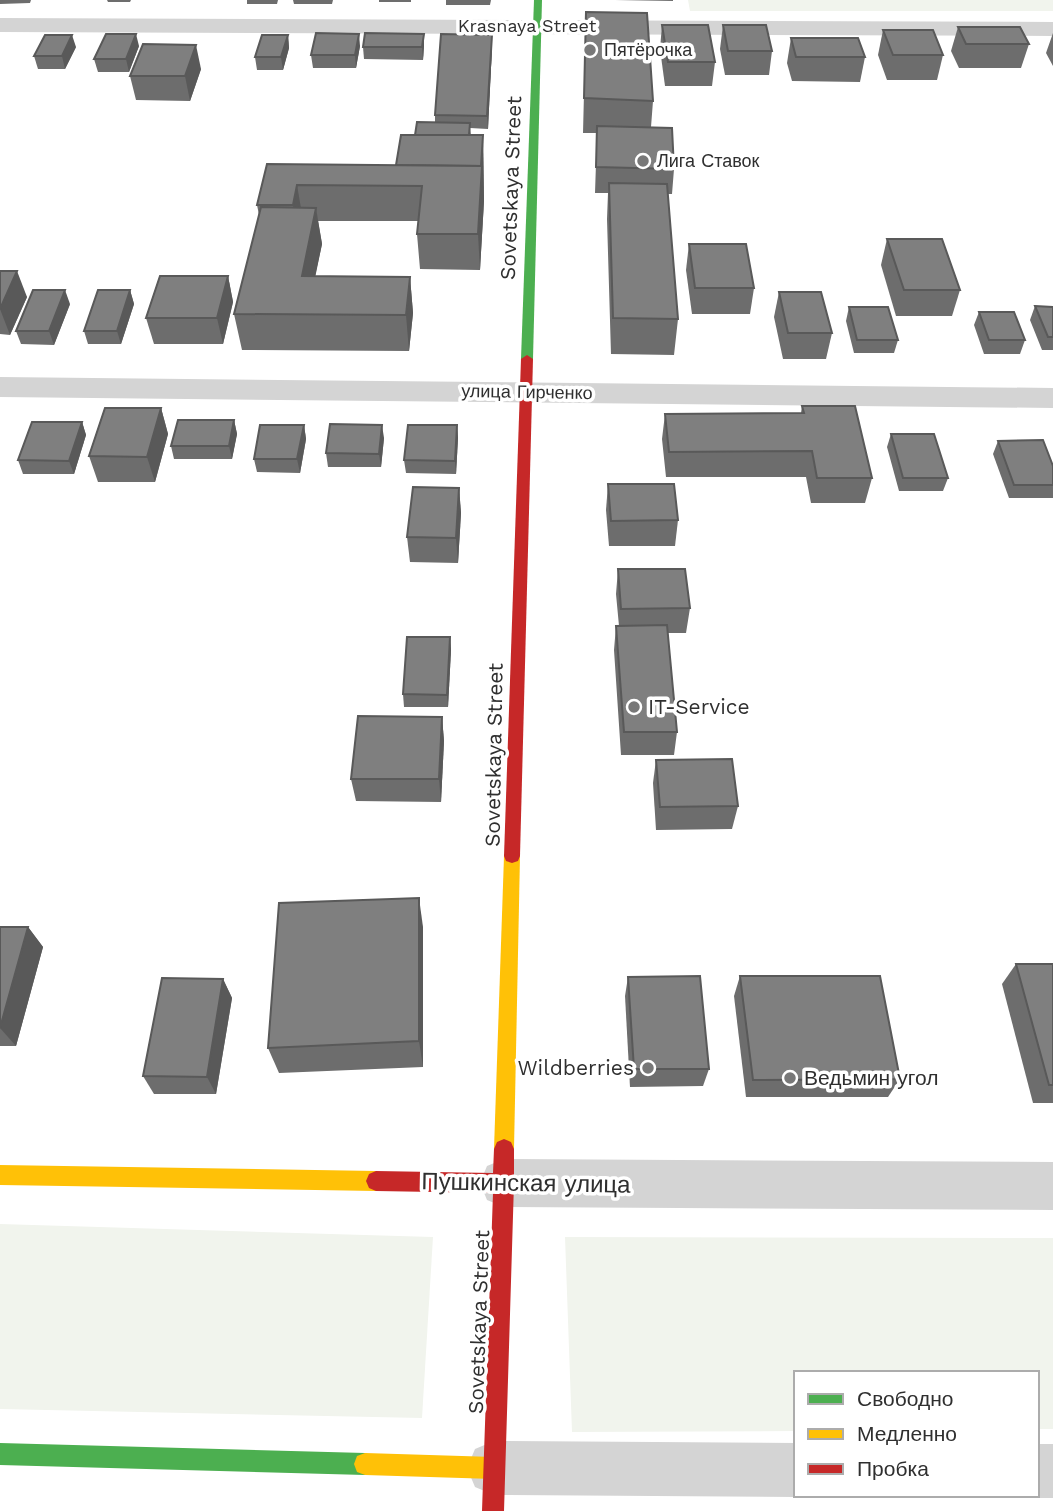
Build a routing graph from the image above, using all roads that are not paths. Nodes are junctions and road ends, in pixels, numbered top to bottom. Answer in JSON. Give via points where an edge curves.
{"nodes":[{"id":1,"x":538,"y":0,"type":"edge"},
{"id":2,"x":0,"y":25,"type":"edge"},
{"id":3,"x":538,"y":26,"type":"junction"},
{"id":4,"x":1053,"y":29,"type":"edge"},
{"id":5,"x":0,"y":387,"type":"edge"},
{"id":6,"x":525,"y":392,"type":"junction"},
{"id":7,"x":1053,"y":398,"type":"edge"},
{"id":8,"x":0,"y":1175,"type":"edge"},
{"id":9,"x":504,"y":1183,"type":"junction"},
{"id":10,"x":1053,"y":1186,"type":"edge"},
{"id":11,"x":0,"y":1454,"type":"edge"},
{"id":12,"x":794,"y":1470,"type":"edge"},
{"id":13,"x":494,"y":1490,"type":"edge"}],
"edges":[{"from":1,"to":3,"type":"street","name":"Sovetskaya Street"},
{"from":2,"to":3,"type":"street","name":"Krasnaya Street"},
{"from":3,"to":4,"type":"street","name":"Krasnaya Street"},
{"from":3,"to":6,"type":"street","name":"Sovetskaya Street"},
{"from":5,"to":6,"type":"street","name":"улица Гирченко"},
{"from":6,"to":7,"type":"street","name":"улица Гирченко"},
{"from":6,"to":9,"type":"street","name":"Sovetskaya Street"},
{"from":8,"to":9,"type":"street","name":"Пушкинская улица"},
{"from":9,"to":10,"type":"street","name":"Пушкинская улица"},
{"from":9,"to":13,"type":"street","name":"Sovetskaya Street"},
{"from":11,"to":13,"type":"street"},
{"from":12,"to":13,"type":"street"}]}
